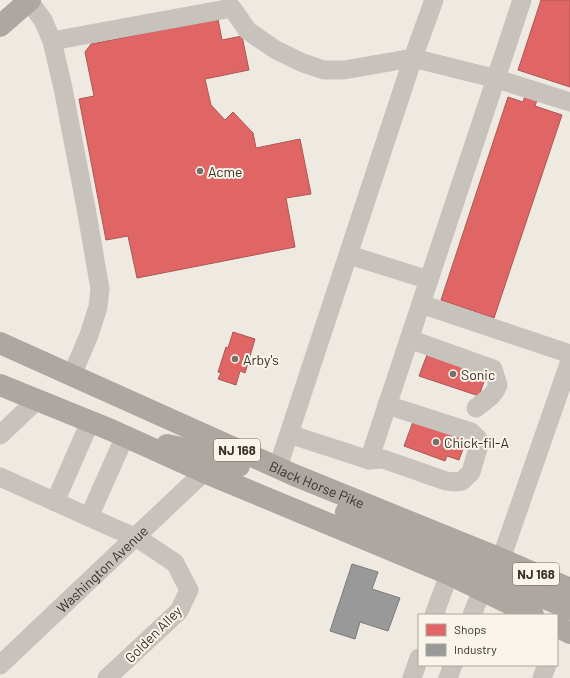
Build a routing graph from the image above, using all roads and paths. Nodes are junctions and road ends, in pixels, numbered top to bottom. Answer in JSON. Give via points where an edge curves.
{"nodes":[{"id":1,"x":30,"y":0,"type":"edge"},
{"id":2,"x":434,"y":0,"type":"edge"},
{"id":3,"x":522,"y":0,"type":"edge"},
{"id":4,"x":232,"y":4,"type":"edge"},
{"id":5,"x":0,"y":26,"type":"edge"},
{"id":6,"x":52,"y":41,"type":"junction"},
{"id":7,"x":413,"y":58,"type":"junction"},
{"id":8,"x":497,"y":78,"type":"junction"},
{"id":9,"x":570,"y":102,"type":"edge"},
{"id":10,"x":349,"y":255,"type":"junction"},
{"id":11,"x":429,"y":280,"type":"junction"},
{"id":12,"x":421,"y":304,"type":"junction"},
{"id":13,"x":409,"y":340,"type":"junction"},
{"id":14,"x":0,"y":343,"type":"edge"},
{"id":15,"x":570,"y":354,"type":"edge"},
{"id":16,"x":570,"y":361,"type":"edge"},
{"id":17,"x":72,"y":375,"type":"junction"},
{"id":18,"x":0,"y":385,"type":"edge"},
{"id":19,"x":36,"y":400,"type":"junction"},
{"id":20,"x":387,"y":405,"type":"junction"},
{"id":21,"x":476,"y":408,"type":"dead end"},
{"id":22,"x":90,"y":422,"type":"junction"},
{"id":23,"x":118,"y":433,"type":"junction"},
{"id":24,"x":289,"y":434,"type":"junction"},
{"id":25,"x":0,"y":435,"type":"edge"},
{"id":26,"x":369,"y":460,"type":"junction"},
{"id":27,"x":278,"y":467,"type":"junction"},
{"id":28,"x":204,"y":472,"type":"junction"},
{"id":29,"x":0,"y":477,"type":"edge"},
{"id":30,"x":55,"y":502,"type":"junction"},
{"id":31,"x":89,"y":517,"type":"junction"},
{"id":32,"x":136,"y":537,"type":"junction"},
{"id":33,"x":454,"y":558,"type":"junction"},
{"id":34,"x":490,"y":579,"type":"junction"},
{"id":35,"x":570,"y":589,"type":"edge"},
{"id":36,"x":434,"y":614,"type":"edge"},
{"id":37,"x":472,"y":614,"type":"edge"},
{"id":38,"x":533,"y":614,"type":"edge"},
{"id":39,"x":543,"y":614,"type":"edge"},
{"id":40,"x":418,"y":661,"type":"edge"},
{"id":41,"x":0,"y":665,"type":"edge"},
{"id":42,"x":453,"y":666,"type":"edge"},
{"id":43,"x":547,"y":666,"type":"edge"},
{"id":44,"x":107,"y":678,"type":"edge"},
{"id":45,"x":412,"y":678,"type":"edge"},
{"id":46,"x":448,"y":678,"type":"edge"},
{"id":47,"x":542,"y":678,"type":"edge"}],
"edges":[{"from":1,"to":5,"type":"main road"},
{"from":1,"to":6,"type":"street"},
{"from":2,"to":7,"type":"street"},
{"from":3,"to":8,"type":"street"},
{"from":4,"to":6,"type":"street"},
{"from":4,"to":7,"type":"street","via":[[248,32],[276,50],[324,70],[344,70]]},
{"from":6,"to":17,"type":"street","via":[[100,289],[98,307],[89,335]]},
{"from":7,"to":8,"type":"street"},
{"from":7,"to":10,"type":"street"},
{"from":8,"to":9,"type":"street"},
{"from":8,"to":11,"type":"street"},
{"from":10,"to":11,"type":"street"},
{"from":10,"to":24,"type":"street"},
{"from":11,"to":12,"type":"street"},
{"from":12,"to":13,"type":"street"},
{"from":12,"to":15,"type":"street"},
{"from":13,"to":20,"type":"street"},
{"from":13,"to":21,"type":"street","via":[[493,369],[498,385]]},
{"from":14,"to":17,"type":"main road","name":"Black Horse Pike","number":"NJ 168"},
{"from":16,"to":34,"type":"street"},
{"from":17,"to":27,"type":"main road","name":"Black Horse Pike","number":"NJ 168"},
{"from":18,"to":19,"type":"main road","name":"Black Horse Pike","number":"NJ 168"},
{"from":19,"to":22,"type":"main road","name":"Black Horse Pike","number":"NJ 168"},
{"from":19,"to":25,"type":"street"},
{"from":20,"to":26,"type":"street"},
{"from":20,"to":26,"type":"street","via":[[471,432],[478,439],[478,445],[471,472],[462,481],[446,481],[383,459]]},
{"from":22,"to":23,"type":"main road","name":"Black Horse Pike","number":"NJ 168"},
{"from":22,"to":30,"type":"street"},
{"from":23,"to":28,"type":"main road","name":"Black Horse Pike","number":"NJ 168"},
{"from":23,"to":31,"type":"street"},
{"from":23,"to":33,"type":"main road","via":[[214,455]]},
{"from":24,"to":26,"type":"street"},
{"from":24,"to":27,"type":"street"},
{"from":27,"to":33,"type":"main road","name":"Black Horse Pike","number":"NJ 168"},
{"from":28,"to":32,"type":"street","name":"Washington Avenue"},
{"from":28,"to":33,"type":"main road","name":"Black Horse Pike","number":"NJ 168"},
{"from":29,"to":30,"type":"street"},
{"from":30,"to":31,"type":"street"},
{"from":31,"to":32,"type":"street"},
{"from":32,"to":41,"type":"street","name":"Washington Avenue"},
{"from":32,"to":44,"type":"street","name":"Golden Alley","via":[[175,563],[189,590],[179,611]]},
{"from":33,"to":34,"type":"main road","name":"Black Horse Pike","number":"NJ 168"},
{"from":33,"to":34,"type":"main road","via":[[471,572]]},
{"from":33,"to":36,"type":"street"},
{"from":34,"to":35,"type":"main road","name":"Black Horse Pike","number":"NJ 168"},
{"from":34,"to":37,"type":"street"},
{"from":34,"to":38,"type":"main road","name":"Black Horse Pike","number":"NJ 168"},
{"from":34,"to":39,"type":"main road"},
{"from":40,"to":45,"type":"street"},
{"from":42,"to":46,"type":"street"},
{"from":43,"to":47,"type":"street"}]}
